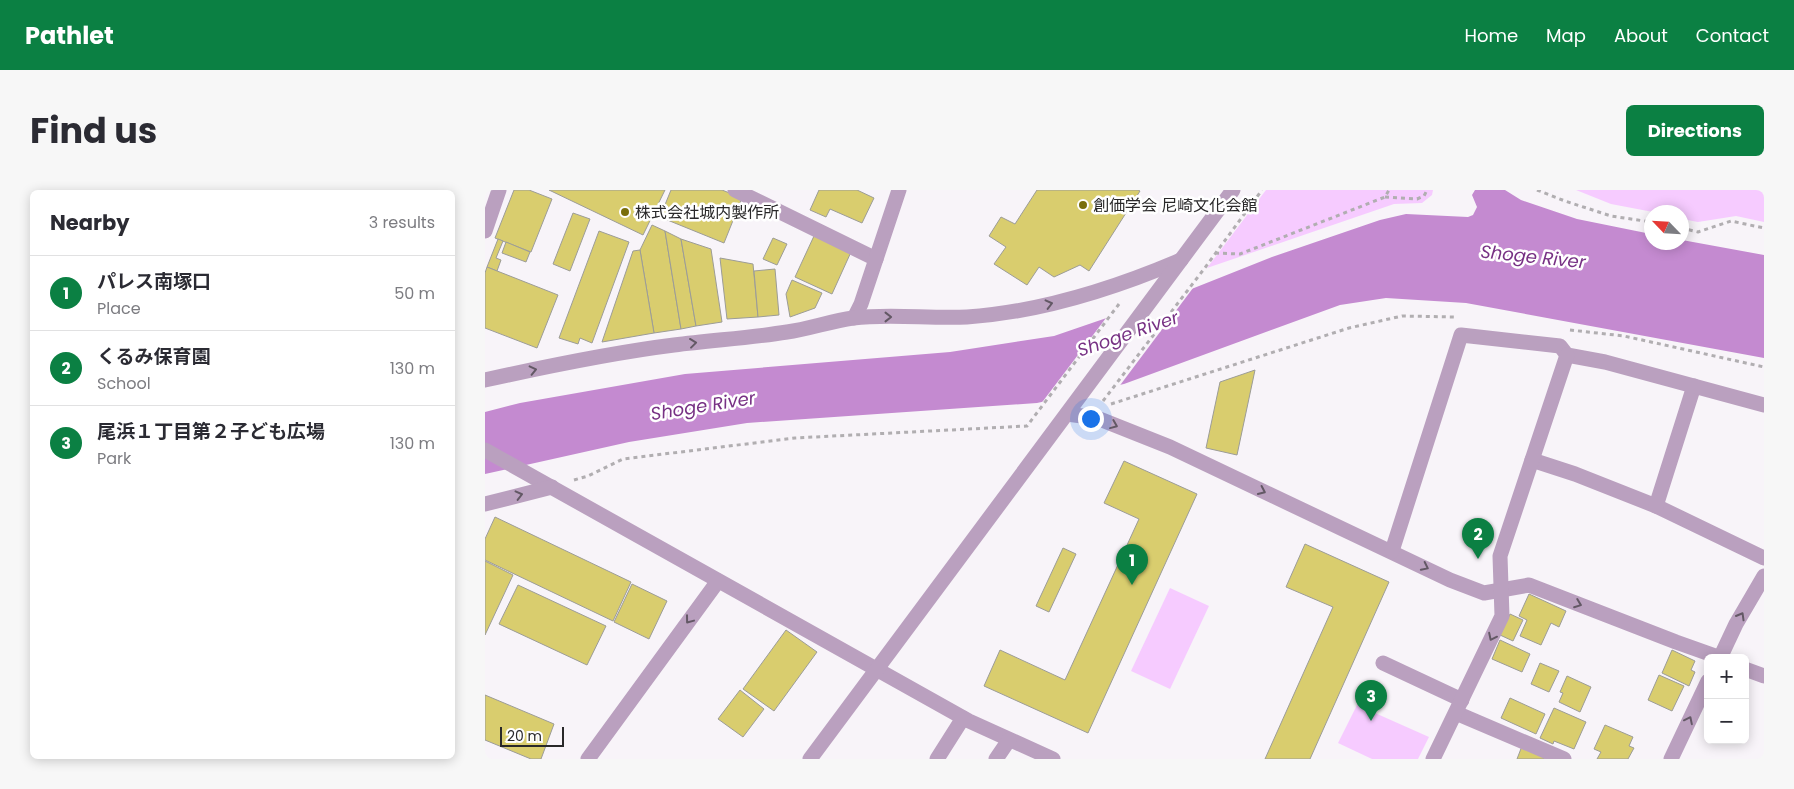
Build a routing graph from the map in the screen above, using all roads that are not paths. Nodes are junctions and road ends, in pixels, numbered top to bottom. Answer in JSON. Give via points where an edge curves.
{"nodes":[{"id":1,"x":499,"y":190,"type":"edge"},
{"id":2,"x":735,"y":190,"type":"edge"},
{"id":3,"x":899,"y":190,"type":"edge"},
{"id":4,"x":1233,"y":190,"type":"edge"},
{"id":5,"x":485,"y":231,"type":"edge"},
{"id":6,"x":875,"y":259,"type":"junction"},
{"id":7,"x":1181,"y":260,"type":"junction"},
{"id":8,"x":854,"y":318,"type":"junction"},
{"id":9,"x":1567,"y":355,"type":"junction"},
{"id":10,"x":485,"y":380,"type":"edge"},
{"id":11,"x":1694,"y":386,"type":"junction"},
{"id":12,"x":1764,"y":405,"type":"edge"},
{"id":13,"x":1069,"y":411,"type":"junction"},
{"id":14,"x":485,"y":450,"type":"edge"},
{"id":15,"x":1532,"y":460,"type":"junction"},
{"id":16,"x":552,"y":487,"type":"junction"},
{"id":17,"x":485,"y":504,"type":"edge"},
{"id":18,"x":1656,"y":506,"type":"junction"},
{"id":19,"x":1392,"y":551,"type":"junction"},
{"id":20,"x":1764,"y":558,"type":"edge"},
{"id":21,"x":1764,"y":576,"type":"edge"},
{"id":22,"x":718,"y":581,"type":"junction"},
{"id":23,"x":1501,"y":590,"type":"junction"},
{"id":24,"x":1709,"y":654,"type":"edge"},
{"id":25,"x":1722,"y":654,"type":"edge"},
{"id":26,"x":1383,"y":663,"type":"dead end"},
{"id":27,"x":876,"y":670,"type":"junction"},
{"id":28,"x":1749,"y":670,"type":"edge"},
{"id":29,"x":1764,"y":676,"type":"edge"},
{"id":30,"x":1704,"y":689,"type":"edge"},
{"id":31,"x":1459,"y":706,"type":"junction"},
{"id":32,"x":963,"y":718,"type":"junction"},
{"id":33,"x":1009,"y":740,"type":"junction"},
{"id":34,"x":588,"y":759,"type":"edge"},
{"id":35,"x":810,"y":759,"type":"edge"},
{"id":36,"x":937,"y":759,"type":"edge"},
{"id":37,"x":996,"y":759,"type":"edge"},
{"id":38,"x":1053,"y":759,"type":"edge"},
{"id":39,"x":1433,"y":759,"type":"edge"},
{"id":40,"x":1563,"y":759,"type":"edge"},
{"id":41,"x":1671,"y":759,"type":"edge"}],
"edges":[{"from":1,"to":5,"type":"street"},
{"from":2,"to":6,"type":"street"},
{"from":3,"to":6,"type":"street"},
{"from":4,"to":7,"type":"street"},
{"from":6,"to":8,"type":"street"},
{"from":8,"to":7,"type":"street","one_way":true,"via":[[966,317],[1021,311],[1084,296]]},
{"from":7,"to":13,"type":"street"},
{"from":10,"to":8,"type":"street","one_way":true,"via":[[599,356],[787,332]]},
{"from":9,"to":11,"type":"street"},
{"from":9,"to":15,"type":"street"},
{"from":9,"to":19,"type":"street","via":[[1560,346],[1461,335]]},
{"from":11,"to":12,"type":"street"},
{"from":11,"to":18,"type":"street"},
{"from":13,"to":19,"type":"street","one_way":true,"via":[[1097,418],[1170,447]]},
{"from":13,"to":27,"type":"street"},
{"from":14,"to":16,"type":"street"},
{"from":15,"to":18,"type":"street"},
{"from":15,"to":23,"type":"street","via":[[1500,556]]},
{"from":17,"to":16,"type":"street","one_way":true},
{"from":16,"to":22,"type":"street"},
{"from":18,"to":20,"type":"street"},
{"from":19,"to":23,"type":"street","one_way":true,"via":[[1484,593]]},
{"from":25,"to":21,"type":"street","one_way":true},
{"from":22,"to":27,"type":"street"},
{"from":22,"to":34,"type":"street","one_way":true},
{"from":23,"to":24,"type":"street","one_way":true,"via":[[1529,585]]},
{"from":23,"to":31,"type":"street","one_way":true,"via":[[1503,616]]},
{"from":26,"to":31,"type":"street"},
{"from":27,"to":32,"type":"street"},
{"from":27,"to":35,"type":"street"},
{"from":28,"to":29,"type":"street"},
{"from":41,"to":30,"type":"street","one_way":true},
{"from":31,"to":39,"type":"street"},
{"from":31,"to":40,"type":"street"},
{"from":32,"to":33,"type":"street"},
{"from":32,"to":36,"type":"street"},
{"from":33,"to":37,"type":"street"},
{"from":33,"to":38,"type":"street"}]}
